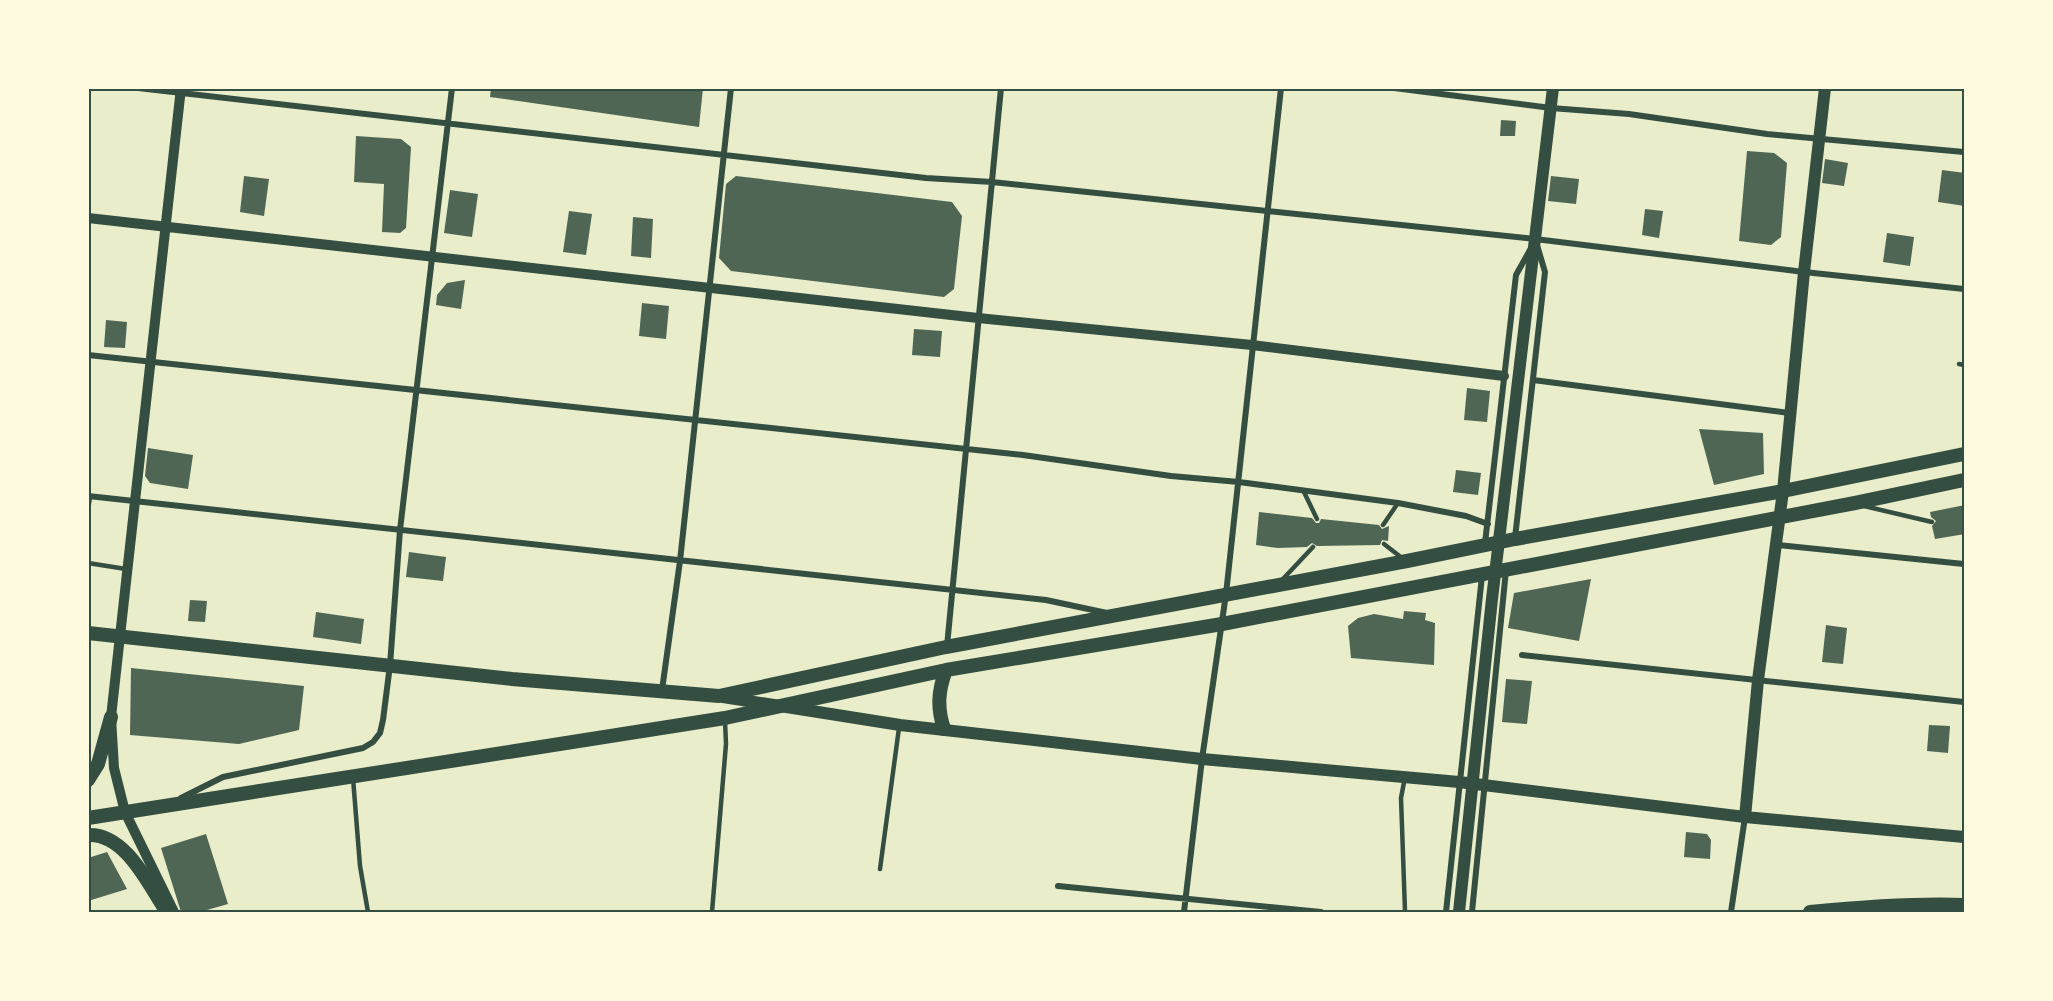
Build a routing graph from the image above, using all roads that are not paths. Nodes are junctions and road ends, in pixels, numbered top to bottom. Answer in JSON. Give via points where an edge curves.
{"nodes":[{"id":1,"x":138,"y":88,"type":"edge"},
{"id":2,"x":452,"y":88,"type":"edge"},
{"id":3,"x":731,"y":88,"type":"edge"},
{"id":4,"x":1001,"y":88,"type":"edge"},
{"id":5,"x":1281,"y":88,"type":"edge"},
{"id":6,"x":1394,"y":88,"type":"edge"},
{"id":7,"x":1553,"y":88,"type":"edge"},
{"id":8,"x":1825,"y":88,"type":"edge"},
{"id":9,"x":180,"y":91,"type":"edge"},
{"id":10,"x":1551,"y":108,"type":"junction"},
{"id":11,"x":448,"y":124,"type":"junction"},
{"id":12,"x":1819,"y":138,"type":"junction"},
{"id":13,"x":1965,"y":152,"type":"edge"},
{"id":14,"x":724,"y":154,"type":"junction"},
{"id":15,"x":992,"y":182,"type":"junction"},
{"id":16,"x":1269,"y":212,"type":"junction"},
{"id":17,"x":88,"y":218,"type":"edge"},
{"id":18,"x":165,"y":227,"type":"junction"},
{"id":19,"x":1536,"y":239,"type":"junction"},
{"id":20,"x":431,"y":257,"type":"junction"},
{"id":21,"x":1804,"y":272,"type":"junction"},
{"id":22,"x":709,"y":288,"type":"junction"},
{"id":23,"x":1965,"y":289,"type":"edge"},
{"id":24,"x":978,"y":318,"type":"junction"},
{"id":25,"x":1252,"y":345,"type":"junction"},
{"id":26,"x":88,"y":355,"type":"edge"},
{"id":27,"x":150,"y":362,"type":"junction"},
{"id":28,"x":1504,"y":376,"type":"junction"},
{"id":29,"x":1533,"y":380,"type":"junction"},
{"id":30,"x":416,"y":390,"type":"junction"},
{"id":31,"x":1789,"y":413,"type":"junction"},
{"id":32,"x":695,"y":420,"type":"junction"},
{"id":33,"x":965,"y":449,"type":"junction"},
{"id":34,"x":1965,"y":454,"type":"edge"},
{"id":35,"x":1965,"y":480,"type":"edge"},
{"id":36,"x":1239,"y":482,"type":"junction"},
{"id":37,"x":1303,"y":490,"type":"junction"},
{"id":38,"x":1783,"y":491,"type":"junction"},
{"id":39,"x":89,"y":497,"type":"edge"},
{"id":40,"x":134,"y":502,"type":"junction"},
{"id":41,"x":1398,"y":502,"type":"junction"},
{"id":42,"x":1855,"y":503,"type":"junction"},
{"id":43,"x":88,"y":510,"type":"edge"},
{"id":44,"x":1780,"y":517,"type":"junction"},
{"id":45,"x":1317,"y":519,"type":"dead end"},
{"id":46,"x":1932,"y":522,"type":"dead end"},
{"id":47,"x":1488,"y":524,"type":"junction"},
{"id":48,"x":1383,"y":525,"type":"dead end"},
{"id":49,"x":400,"y":530,"type":"junction"},
{"id":50,"x":1515,"y":539,"type":"junction"},
{"id":51,"x":1384,"y":544,"type":"dead end"},
{"id":52,"x":1777,"y":545,"type":"junction"},
{"id":53,"x":1485,"y":546,"type":"junction"},
{"id":54,"x":1313,"y":547,"type":"dead end"},
{"id":55,"x":680,"y":561,"type":"junction"},
{"id":56,"x":1407,"y":561,"type":"junction"},
{"id":57,"x":88,"y":563,"type":"edge"},
{"id":58,"x":1965,"y":564,"type":"edge"},
{"id":59,"x":126,"y":569,"type":"junction"},
{"id":60,"x":1506,"y":570,"type":"junction"},
{"id":61,"x":1482,"y":575,"type":"junction"},
{"id":62,"x":1278,"y":585,"type":"junction"},
{"id":63,"x":952,"y":590,"type":"junction"},
{"id":64,"x":1226,"y":594,"type":"junction"},
{"id":65,"x":1118,"y":615,"type":"junction"},
{"id":66,"x":1222,"y":624,"type":"junction"},
{"id":67,"x":88,"y":633,"type":"edge"},
{"id":68,"x":119,"y":636,"type":"junction"},
{"id":69,"x":946,"y":647,"type":"junction"},
{"id":70,"x":1522,"y":655,"type":"dead end"},
{"id":71,"x":390,"y":665,"type":"junction"},
{"id":72,"x":946,"y":670,"type":"junction"},
{"id":73,"x":1758,"y":680,"type":"junction"},
{"id":74,"x":662,"y":690,"type":"junction"},
{"id":75,"x":719,"y":696,"type":"junction"},
{"id":76,"x":1965,"y":702,"type":"edge"},
{"id":77,"x":785,"y":706,"type":"junction"},
{"id":78,"x":111,"y":717,"type":"junction"},
{"id":79,"x":725,"y":718,"type":"junction"},
{"id":80,"x":900,"y":725,"type":"junction"},
{"id":81,"x":944,"y":729,"type":"junction"},
{"id":82,"x":1202,"y":759,"type":"junction"},
{"id":83,"x":93,"y":763,"type":"edge"},
{"id":84,"x":1405,"y":777,"type":"junction"},
{"id":85,"x":353,"y":778,"type":"junction"},
{"id":86,"x":88,"y":780,"type":"edge"},
{"id":87,"x":1459,"y":782,"type":"junction"},
{"id":88,"x":1485,"y":787,"type":"junction"},
{"id":89,"x":165,"y":807,"type":"junction"},
{"id":90,"x":125,"y":812,"type":"junction"},
{"id":91,"x":1745,"y":817,"type":"junction"},
{"id":92,"x":88,"y":818,"type":"edge"},
{"id":93,"x":88,"y":835,"type":"edge"},
{"id":94,"x":1965,"y":837,"type":"edge"},
{"id":95,"x":880,"y":869,"type":"dead end"},
{"id":96,"x":1058,"y":886,"type":"dead end"},
{"id":97,"x":1186,"y":899,"type":"junction"},
{"id":98,"x":1965,"y":905,"type":"edge"},
{"id":99,"x":1405,"y":911,"type":"edge"},
{"id":100,"x":167,"y":912,"type":"edge"},
{"id":101,"x":368,"y":912,"type":"edge"},
{"id":102,"x":712,"y":912,"type":"edge"},
{"id":103,"x":1184,"y":912,"type":"edge"},
{"id":104,"x":1321,"y":912,"type":"edge"},
{"id":105,"x":1446,"y":912,"type":"edge"},
{"id":106,"x":1459,"y":912,"type":"edge"},
{"id":107,"x":1472,"y":912,"type":"edge"},
{"id":108,"x":1731,"y":912,"type":"edge"},
{"id":109,"x":1810,"y":912,"type":"edge"}],
"edges":[{"from":1,"to":9,"type":"street"},
{"from":2,"to":11,"type":"street"},
{"from":3,"to":14,"type":"street"},
{"from":4,"to":15,"type":"street"},
{"from":5,"to":16,"type":"street"},
{"from":6,"to":10,"type":"street"},
{"from":7,"to":10,"type":"main road"},
{"from":8,"to":12,"type":"main road"},
{"from":9,"to":11,"type":"street"},
{"from":9,"to":18,"type":"street"},
{"from":10,"to":12,"type":"street"},
{"from":10,"to":19,"type":"main road"},
{"from":11,"to":14,"type":"street"},
{"from":11,"to":20,"type":"street"},
{"from":12,"to":13,"type":"street"},
{"from":12,"to":21,"type":"main road"},
{"from":14,"to":15,"type":"street"},
{"from":14,"to":22,"type":"street"},
{"from":15,"to":16,"type":"street"},
{"from":15,"to":24,"type":"street"},
{"from":16,"to":19,"type":"street"},
{"from":16,"to":25,"type":"street"},
{"from":17,"to":18,"type":"street"},
{"from":18,"to":20,"type":"street"},
{"from":18,"to":27,"type":"street"},
{"from":19,"to":21,"type":"street"},
{"from":19,"to":28,"type":"street","via":[[1516,275]]},
{"from":19,"to":29,"type":"street","via":[[1545,272]]},
{"from":19,"to":106,"type":"main road"},
{"from":20,"to":22,"type":"street"},
{"from":20,"to":30,"type":"street"},
{"from":21,"to":23,"type":"street"},
{"from":21,"to":31,"type":"main road"},
{"from":22,"to":24,"type":"street"},
{"from":22,"to":32,"type":"street"},
{"from":24,"to":25,"type":"street"},
{"from":24,"to":33,"type":"street"},
{"from":25,"to":28,"type":"street"},
{"from":25,"to":36,"type":"street"},
{"from":26,"to":27,"type":"street"},
{"from":27,"to":30,"type":"street"},
{"from":27,"to":40,"type":"street"},
{"from":28,"to":47,"type":"street"},
{"from":29,"to":31,"type":"street"},
{"from":29,"to":50,"type":"street"},
{"from":30,"to":32,"type":"street"},
{"from":30,"to":49,"type":"street"},
{"from":31,"to":38,"type":"main road"},
{"from":32,"to":33,"type":"street"},
{"from":32,"to":55,"type":"street"},
{"from":33,"to":36,"type":"street"},
{"from":33,"to":63,"type":"street"},
{"from":34,"to":38,"type":"main road"},
{"from":35,"to":42,"type":"main road"},
{"from":36,"to":37,"type":"street"},
{"from":36,"to":64,"type":"street"},
{"from":37,"to":41,"type":"street"},
{"from":37,"to":45,"type":"lane"},
{"from":38,"to":44,"type":"main road"},
{"from":38,"to":50,"type":"main road"},
{"from":39,"to":40,"type":"street"},
{"from":39,"to":43,"type":"lane"},
{"from":40,"to":49,"type":"street"},
{"from":40,"to":59,"type":"street"},
{"from":41,"to":47,"type":"street"},
{"from":41,"to":48,"type":"lane"},
{"from":42,"to":44,"type":"main road"},
{"from":42,"to":46,"type":"lane"},
{"from":44,"to":52,"type":"main road"},
{"from":44,"to":60,"type":"main road"},
{"from":47,"to":53,"type":"street"},
{"from":49,"to":55,"type":"street"},
{"from":49,"to":71,"type":"street"},
{"from":50,"to":53,"type":"main road"},
{"from":51,"to":56,"type":"lane"},
{"from":52,"to":58,"type":"street"},
{"from":52,"to":73,"type":"main road"},
{"from":53,"to":56,"type":"main road"},
{"from":54,"to":62,"type":"lane"},
{"from":55,"to":63,"type":"street"},
{"from":55,"to":74,"type":"street"},
{"from":56,"to":62,"type":"main road"},
{"from":57,"to":59,"type":"lane"},
{"from":59,"to":68,"type":"street"},
{"from":60,"to":61,"type":"main road"},
{"from":60,"to":88,"type":"street"},
{"from":61,"to":66,"type":"main road"},
{"from":61,"to":87,"type":"street"},
{"from":62,"to":64,"type":"main road"},
{"from":63,"to":65,"type":"street","via":[[1046,600]]},
{"from":63,"to":69,"type":"street"},
{"from":64,"to":65,"type":"main road"},
{"from":64,"to":66,"type":"street"},
{"from":65,"to":69,"type":"main road"},
{"from":66,"to":72,"type":"main road"},
{"from":66,"to":82,"type":"street"},
{"from":67,"to":68,"type":"main road"},
{"from":68,"to":71,"type":"main road"},
{"from":68,"to":78,"type":"street"},
{"from":69,"to":75,"type":"main road"},
{"from":70,"to":73,"type":"street"},
{"from":71,"to":74,"type":"main road"},
{"from":71,"to":89,"type":"street","via":[[383,720],[373,742],[363,748],[223,777]]},
{"from":72,"to":77,"type":"main road"},
{"from":72,"to":81,"type":"main road","via":[[938,699]]},
{"from":73,"to":76,"type":"street"},
{"from":73,"to":91,"type":"main road"},
{"from":74,"to":75,"type":"main road"},
{"from":75,"to":77,"type":"main road"},
{"from":77,"to":79,"type":"main road"},
{"from":77,"to":80,"type":"main road"},
{"from":78,"to":83,"type":"main road"},
{"from":78,"to":90,"type":"street","via":[[114,768]]},
{"from":79,"to":85,"type":"main road"},
{"from":79,"to":102,"type":"lane"},
{"from":80,"to":81,"type":"main road"},
{"from":80,"to":95,"type":"lane"},
{"from":81,"to":82,"type":"main road"},
{"from":82,"to":84,"type":"main road"},
{"from":82,"to":97,"type":"street"},
{"from":83,"to":86,"type":"main road"},
{"from":84,"to":87,"type":"main road"},
{"from":84,"to":99,"type":"lane","via":[[1401,798]]},
{"from":85,"to":89,"type":"main road"},
{"from":85,"to":101,"type":"lane"},
{"from":87,"to":88,"type":"main road"},
{"from":87,"to":105,"type":"street"},
{"from":88,"to":91,"type":"main road"},
{"from":88,"to":107,"type":"street"},
{"from":89,"to":90,"type":"main road"},
{"from":90,"to":92,"type":"main road"},
{"from":90,"to":100,"type":"street"},
{"from":91,"to":94,"type":"main road"},
{"from":91,"to":108,"type":"street"},
{"from":93,"to":100,"type":"main road","via":[[110,839],[125,851]]},
{"from":96,"to":97,"type":"street"},
{"from":97,"to":103,"type":"street"},
{"from":97,"to":104,"type":"street"},
{"from":98,"to":109,"type":"main road"}]}
